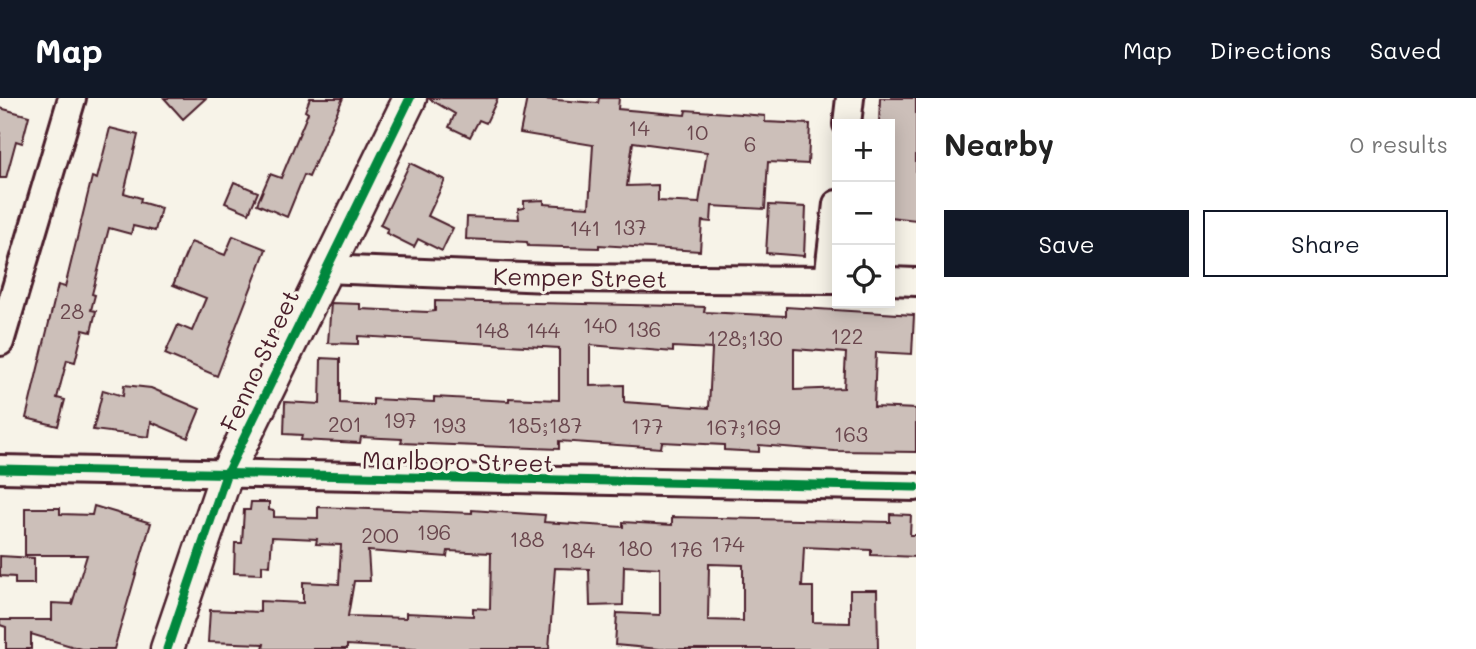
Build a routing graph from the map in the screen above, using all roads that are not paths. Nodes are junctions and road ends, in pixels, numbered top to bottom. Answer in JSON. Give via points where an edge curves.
{"nodes":[{"id":1,"x":72,"y":98,"type":"edge"},
{"id":2,"x":410,"y":98,"type":"edge"},
{"id":3,"x":324,"y":269,"type":"junction"},
{"id":4,"x":832,"y":280,"type":"edge"},
{"id":5,"x":895,"y":281,"type":"edge"},
{"id":6,"x":916,"y":282,"type":"edge"},
{"id":7,"x":0,"y":342,"type":"edge"},
{"id":8,"x":0,"y":469,"type":"edge"},
{"id":9,"x":226,"y":475,"type":"junction"},
{"id":10,"x":916,"y":487,"type":"edge"},
{"id":11,"x":167,"y":649,"type":"edge"}],
"edges":[{"from":1,"to":7,"type":"street"},
{"from":2,"to":3,"type":"street","name":"Fenno Street"},
{"from":3,"to":4,"type":"street","name":"Kemper Street","via":[[548,278]]},
{"from":3,"to":9,"type":"street","name":"Fenno Street"},
{"from":5,"to":6,"type":"street"},
{"from":8,"to":9,"type":"street","name":"Marlboro Street"},
{"from":9,"to":10,"type":"street","name":"Marlboro Street"},
{"from":9,"to":11,"type":"street","name":"Fenno Street"}]}
